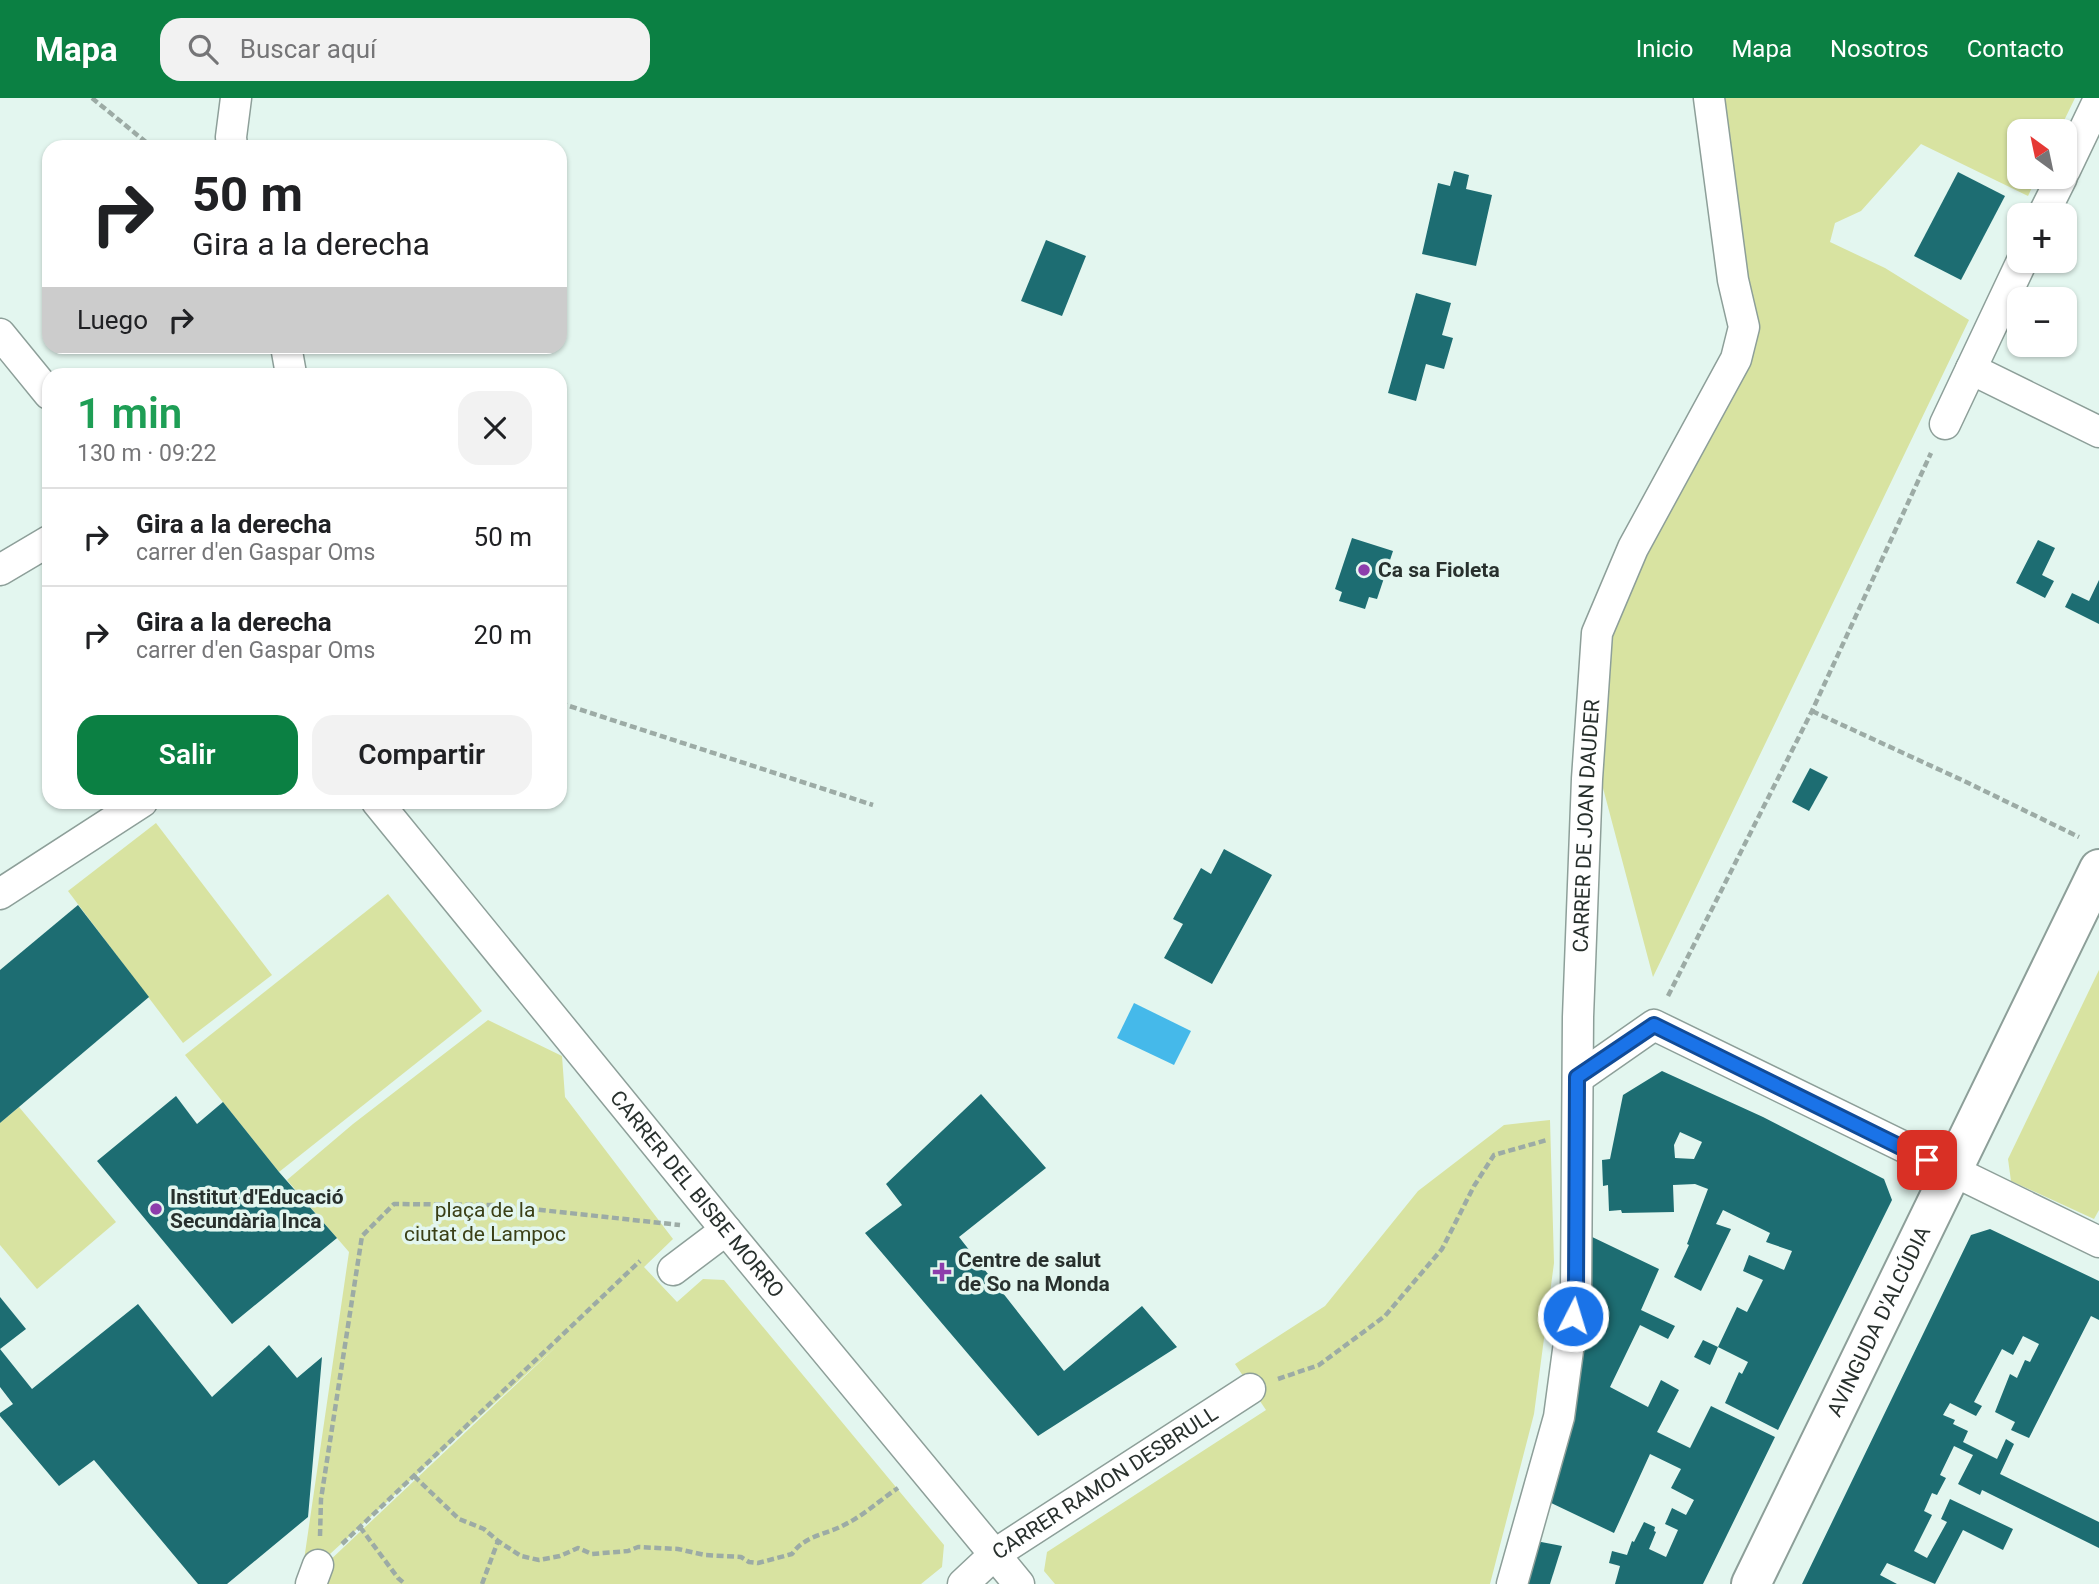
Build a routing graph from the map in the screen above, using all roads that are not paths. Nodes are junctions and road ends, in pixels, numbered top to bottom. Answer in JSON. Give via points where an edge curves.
{"nodes":[{"id":1,"x":236,"y":98,"type":"edge"},
{"id":2,"x":1709,"y":98,"type":"edge"},
{"id":3,"x":2099,"y":99,"type":"edge"},
{"id":4,"x":231,"y":140,"type":"edge"},
{"id":5,"x":2077,"y":145,"type":"edge"},
{"id":6,"x":2016,"y":273,"type":"edge"},
{"id":7,"x":0,"y":334,"type":"edge"},
{"id":8,"x":1971,"y":369,"type":"junction"},
{"id":9,"x":42,"y":385,"type":"edge"},
{"id":10,"x":1945,"y":424,"type":"road end"},
{"id":11,"x":2099,"y":432,"type":"edge"},
{"id":12,"x":42,"y":545,"type":"edge"},
{"id":13,"x":0,"y":570,"type":"edge"},
{"id":14,"x":131,"y":809,"type":"edge"},
{"id":15,"x":383,"y":809,"type":"edge"},
{"id":16,"x":2093,"y":855,"type":"edge"},
{"id":17,"x":0,"y":894,"type":"edge"},
{"id":18,"x":1577,"y":1077,"type":"junction"},
{"id":19,"x":1951,"y":1172,"type":"junction"},
{"id":20,"x":726,"y":1230,"type":"junction"},
{"id":21,"x":2099,"y":1242,"type":"edge"},
{"id":22,"x":673,"y":1270,"type":"dead end"},
{"id":23,"x":1251,"y":1389,"type":"road end"},
{"id":24,"x":995,"y":1554,"type":"junction"},
{"id":25,"x":963,"y":1584,"type":"edge"},
{"id":26,"x":1020,"y":1584,"type":"edge"},
{"id":27,"x":1512,"y":1584,"type":"edge"},
{"id":28,"x":1751,"y":1584,"type":"edge"}],
"edges":[{"from":1,"to":4,"type":"street"},
{"from":2,"to":18,"type":"street","name":"CARRER DE JOAN DAUDER","via":[[1733,280],[1744,327],[1736,359],[1633,548],[1597,633]]},
{"from":3,"to":5,"type":"street"},
{"from":6,"to":8,"type":"street"},
{"from":7,"to":9,"type":"street"},
{"from":8,"to":10,"type":"street"},
{"from":8,"to":11,"type":"street"},
{"from":12,"to":13,"type":"street"},
{"from":14,"to":17,"type":"street"},
{"from":15,"to":20,"type":"street","name":"CARRER DEL BISBE MORRO"},
{"from":16,"to":19,"type":"street","name":"AVINGUDA D'ALCÚDIA"},
{"from":18,"to":19,"type":"street","via":[[1654,1025]]},
{"from":18,"to":27,"type":"street","name":"CARRER DE JOAN DAUDER","via":[[1576,1291],[1559,1417]]},
{"from":19,"to":21,"type":"street"},
{"from":19,"to":28,"type":"street","name":"AVINGUDA D'ALCÚDIA"},
{"from":20,"to":22,"type":"street"},
{"from":20,"to":24,"type":"street","name":"CARRER DEL BISBE MORRO"},
{"from":23,"to":24,"type":"street","name":"CARRER RAMON DESBRULL"},
{"from":24,"to":25,"type":"street","name":"CARRER RAMON DESBRULL"},
{"from":24,"to":26,"type":"street","name":"CARRER DEL BISBE MORRO"}]}
